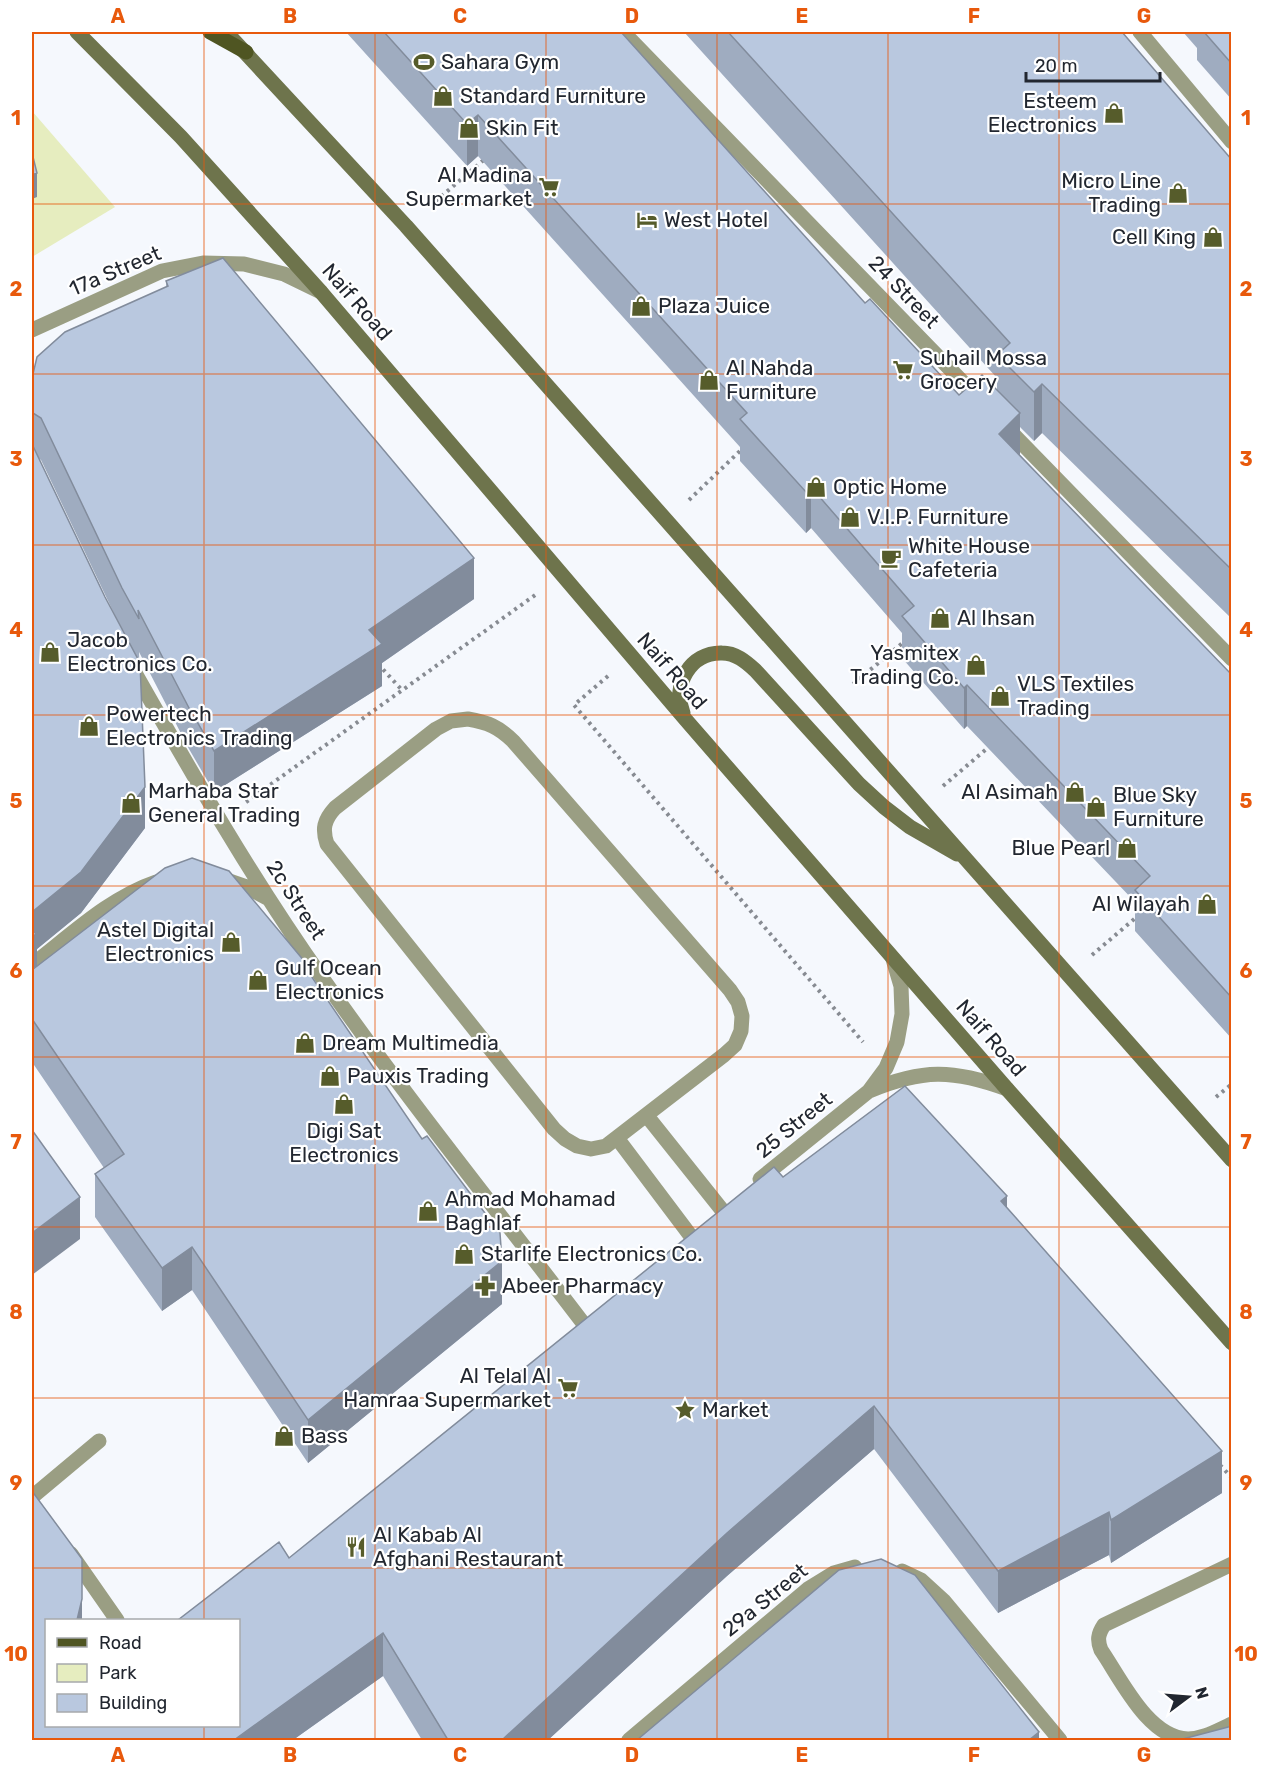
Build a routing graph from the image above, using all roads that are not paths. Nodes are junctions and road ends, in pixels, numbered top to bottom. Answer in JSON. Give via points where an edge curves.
{"nodes":[{"id":1,"x":77,"y":32,"type":"edge"},
{"id":2,"x":210,"y":32,"type":"edge"},
{"id":3,"x":226,"y":32,"type":"edge"},
{"id":4,"x":622,"y":32,"type":"edge"},
{"id":5,"x":1140,"y":32,"type":"edge"},
{"id":6,"x":246,"y":52,"type":"junction"},
{"id":7,"x":1232,"y":142,"type":"edge"},
{"id":8,"x":321,"y":292,"type":"junction"},
{"id":9,"x":32,"y":330,"type":"edge"},
{"id":10,"x":126,"y":658,"type":"edge"},
{"id":11,"x":1232,"y":659,"type":"edge"},
{"id":12,"x":686,"y":720,"type":"junction"},
{"id":13,"x":967,"y":860,"type":"junction"},
{"id":14,"x":203,"y":876,"type":"edge"},
{"id":15,"x":166,"y":879,"type":"edge"},
{"id":16,"x":271,"y":900,"type":"junction"},
{"id":17,"x":893,"y":959,"type":"junction"},
{"id":18,"x":32,"y":965,"type":"edge"},
{"id":19,"x":1007,"y":1089,"type":"junction"},
{"id":20,"x":869,"y":1091,"type":"junction"},
{"id":21,"x":647,"y":1116,"type":"junction"},
{"id":22,"x":617,"y":1138,"type":"junction"},
{"id":23,"x":1232,"y":1160,"type":"edge"},
{"id":24,"x":749,"y":1188,"type":"edge"},
{"id":25,"x":722,"y":1210,"type":"edge"},
{"id":26,"x":690,"y":1236,"type":"edge"},
{"id":27,"x":583,"y":1323,"type":"edge"},
{"id":28,"x":1232,"y":1343,"type":"edge"},
{"id":29,"x":99,"y":1441,"type":"dead end"},
{"id":30,"x":34,"y":1501,"type":"edge"},
{"id":31,"x":64,"y":1545,"type":"edge"},
{"id":32,"x":1232,"y":1564,"type":"edge"},
{"id":33,"x":116,"y":1619,"type":"edge"},
{"id":34,"x":1232,"y":1724,"type":"edge"},
{"id":35,"x":629,"y":1740,"type":"edge"},
{"id":36,"x":1060,"y":1740,"type":"edge"}],
"edges":[{"from":1,"to":8,"type":"main road","name":"Naif Road","via":[[181,137]]},
{"from":2,"to":6,"type":"main road"},
{"from":3,"to":6,"type":"main road"},
{"from":4,"to":11,"type":"street","name":"24 Street"},
{"from":5,"to":7,"type":"street"},
{"from":6,"to":13,"type":"main road","via":[[406,226]]},
{"from":8,"to":9,"type":"street","name":"17a Street","via":[[284,274],[244,264],[203,263],[162,271]]},
{"from":8,"to":12,"type":"main road","name":"Naif Road"},
{"from":10,"to":16,"type":"street","name":"2c Street"},
{"from":12,"to":13,"type":"main road","via":[[679,702],[680,683],[689,666],[714,654],[741,658],[884,807]]},
{"from":12,"to":17,"type":"main road","name":"Naif Road"},
{"from":13,"to":23,"type":"main road"},
{"from":14,"to":16,"type":"street","via":[[221,878]]},
{"from":15,"to":18,"type":"street","via":[[116,901]]},
{"from":16,"to":27,"type":"street","name":"2c Street","via":[[378,1054]]},
{"from":17,"to":19,"type":"main road","name":"Naif Road"},
{"from":17,"to":20,"type":"street","name":"25 Street","via":[[901,986],[897,1042],[886,1068]]},
{"from":19,"to":20,"type":"street","name":"25 Street","via":[[980,1079],[924,1074]]},
{"from":19,"to":28,"type":"main road","name":"Naif Road"},
{"from":20,"to":24,"type":"street","name":"25 Street"},
{"from":21,"to":22,"type":"street"},
{"from":21,"to":22,"type":"street","via":[[735,1045],[741,1031],[738,1002],[501,729],[468,719],[436,729],[335,808],[324,824],[327,844],[554,1129],[565,1139],[591,1149],[606,1146]]},
{"from":21,"to":25,"type":"street"},
{"from":22,"to":26,"type":"street"},
{"from":29,"to":30,"type":"street"},
{"from":31,"to":33,"type":"street"},
{"from":32,"to":34,"type":"street","via":[[1104,1625],[1098,1642],[1156,1726],[1188,1739],[1205,1737]]},
{"from":35,"to":36,"type":"street","name":"29a Street","via":[[808,1589],[834,1573],[863,1565],[894,1568],[921,1580],[944,1601]]}]}
